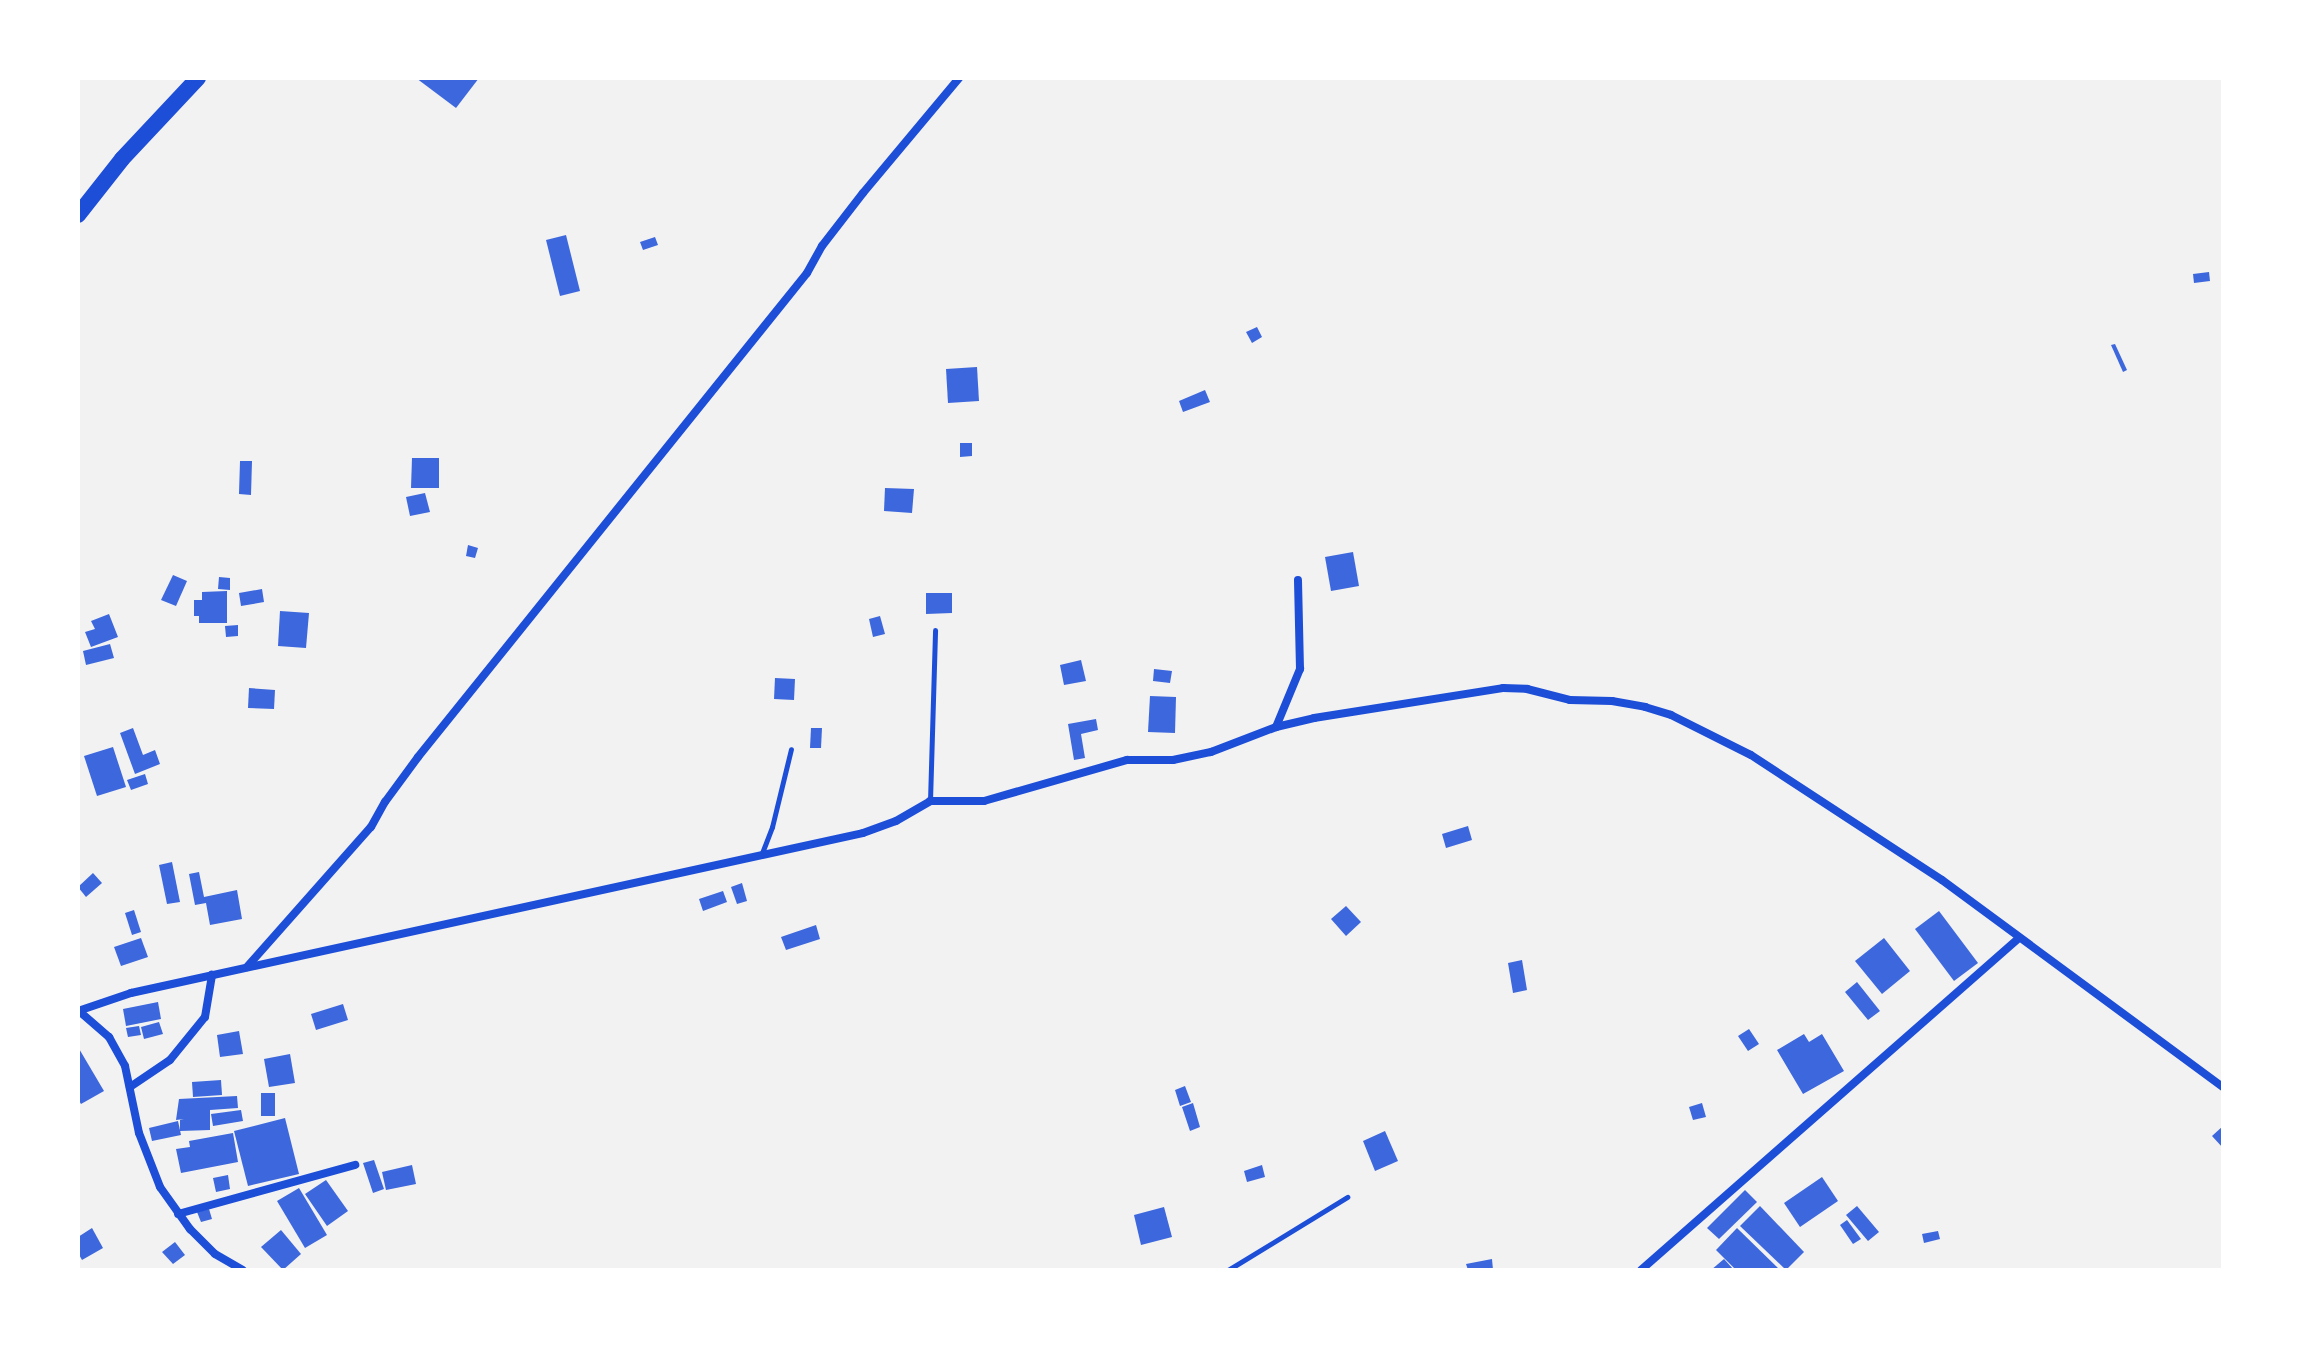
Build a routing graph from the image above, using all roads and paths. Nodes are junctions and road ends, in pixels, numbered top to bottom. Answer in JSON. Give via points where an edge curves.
{"nodes":[{"id":1,"x":197,"y":78,"type":"edge"},
{"id":2,"x":959,"y":78,"type":"edge"},
{"id":3,"x":78,"y":215,"type":"edge"},
{"id":4,"x":1298,"y":580,"type":"dead end"},
{"id":5,"x":935,"y":630,"type":"dead end"},
{"id":6,"x":1276,"y":727,"type":"junction"},
{"id":7,"x":791,"y":749,"type":"dead end"},
{"id":8,"x":930,"y":801,"type":"junction"},
{"id":9,"x":762,"y":853,"type":"junction"},
{"id":10,"x":2019,"y":938,"type":"junction"},
{"id":11,"x":247,"y":968,"type":"junction"},
{"id":12,"x":212,"y":975,"type":"junction"},
{"id":13,"x":78,"y":1011,"type":"edge"},
{"id":14,"x":130,"y":1087,"type":"junction"},
{"id":15,"x":2223,"y":1087,"type":"edge"},
{"id":16,"x":355,"y":1165,"type":"dead end"},
{"id":17,"x":1347,"y":1197,"type":"dead end"},
{"id":18,"x":178,"y":1214,"type":"junction"},
{"id":19,"x":243,"y":1270,"type":"edge"},
{"id":20,"x":1228,"y":1270,"type":"edge"},
{"id":21,"x":1641,"y":1270,"type":"edge"}],
"edges":[{"from":1,"to":3,"type":"main road"},
{"from":2,"to":11,"type":"street","via":[[418,757],[371,827]]},
{"from":4,"to":6,"type":"street","via":[[1300,669]]},
{"from":5,"to":8,"type":"lane"},
{"from":6,"to":8,"type":"street","via":[[1186,758],[1127,760],[984,801]]},
{"from":6,"to":10,"type":"street","via":[[1503,688],[1645,707],[1751,755],[1942,880]]},
{"from":7,"to":9,"type":"lane"},
{"from":8,"to":9,"type":"street","via":[[863,833]]},
{"from":9,"to":11,"type":"street"},
{"from":10,"to":15,"type":"street"},
{"from":10,"to":21,"type":"street"},
{"from":11,"to":12,"type":"street"},
{"from":12,"to":13,"type":"street"},
{"from":12,"to":14,"type":"street","via":[[205,1017],[170,1060]]},
{"from":13,"to":14,"type":"street","via":[[109,1037]]},
{"from":14,"to":18,"type":"street","via":[[146,1158]]},
{"from":16,"to":18,"type":"street"},
{"from":17,"to":20,"type":"lane"},
{"from":18,"to":19,"type":"street","via":[[215,1254]]}]}
